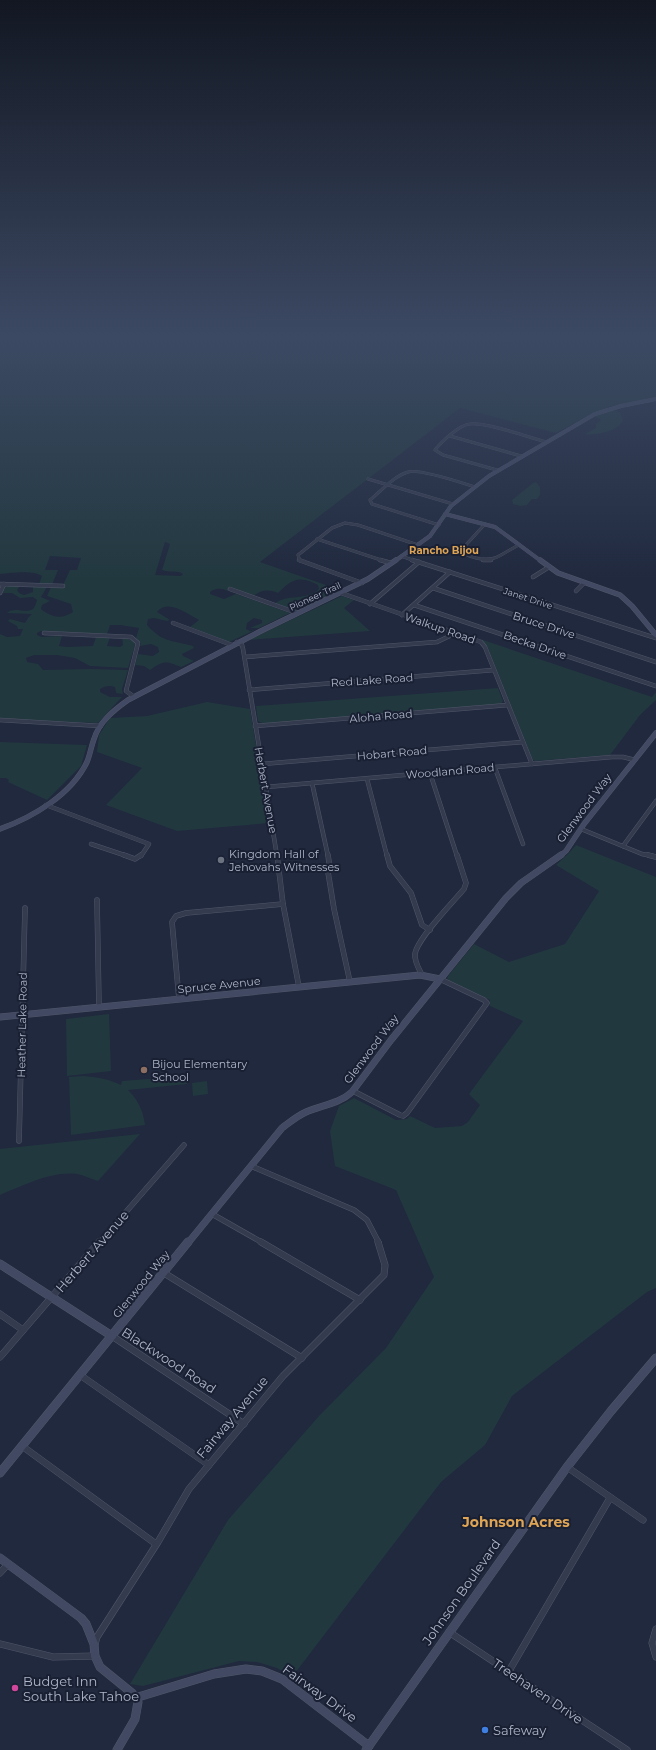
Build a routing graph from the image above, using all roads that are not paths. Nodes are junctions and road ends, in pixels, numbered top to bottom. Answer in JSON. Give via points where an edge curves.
{"nodes":[{"id":1,"x":593,"y":416,"type":"edge"},
{"id":2,"x":450,"y":436,"type":"junction"},
{"id":3,"x":546,"y":442,"type":"junction"},
{"id":4,"x":521,"y":456,"type":"junction"},
{"id":5,"x":497,"y":470,"type":"junction"},
{"id":6,"x":368,"y":479,"type":"dead end"},
{"id":7,"x":387,"y":485,"type":"junction"},
{"id":8,"x":475,"y":487,"type":"junction"},
{"id":9,"x":453,"y":504,"type":"junction"},
{"id":10,"x":445,"y":514,"type":"junction"},
{"id":11,"x":485,"y":524,"type":"junction"},
{"id":12,"x":439,"y":525,"type":"junction"},
{"id":13,"x":317,"y":539,"type":"junction"},
{"id":14,"x":418,"y":545,"type":"junction"},
{"id":15,"x":519,"y":545,"type":"junction"},
{"id":16,"x":401,"y":556,"type":"junction"},
{"id":17,"x":419,"y":562,"type":"junction"},
{"id":18,"x":391,"y":563,"type":"junction"},
{"id":19,"x":549,"y":567,"type":"junction"},
{"id":20,"x":450,"y":572,"type":"junction"},
{"id":21,"x":533,"y":577,"type":"dead end"},
{"id":22,"x":362,"y":583,"type":"junction"},
{"id":23,"x":584,"y":583,"type":"junction"},
{"id":24,"x":0,"y":584,"type":"edge"},
{"id":25,"x":4,"y":584,"type":"junction"},
{"id":26,"x":63,"y":586,"type":"dead end"},
{"id":27,"x":433,"y":588,"type":"junction"},
{"id":28,"x":230,"y":589,"type":"dead end"},
{"id":29,"x":576,"y":591,"type":"dead end"},
{"id":30,"x":0,"y":593,"type":"edge"},
{"id":31,"x":341,"y":593,"type":"junction"},
{"id":32,"x":370,"y":604,"type":"junction"},
{"id":33,"x":414,"y":605,"type":"junction"},
{"id":34,"x":297,"y":613,"type":"junction"},
{"id":35,"x":402,"y":615,"type":"junction"},
{"id":36,"x":173,"y":623,"type":"dead end"},
{"id":37,"x":44,"y":633,"type":"dead end"},
{"id":38,"x":456,"y":633,"type":"junction"},
{"id":39,"x":656,"y":637,"type":"edge"},
{"id":40,"x":237,"y":642,"type":"junction"},
{"id":41,"x":232,"y":645,"type":"junction"},
{"id":42,"x":245,"y":657,"type":"junction"},
{"id":43,"x":656,"y":662,"type":"edge"},
{"id":44,"x":494,"y":670,"type":"junction"},
{"id":45,"x":656,"y":686,"type":"edge"},
{"id":46,"x":249,"y":690,"type":"junction"},
{"id":47,"x":133,"y":696,"type":"junction"},
{"id":48,"x":508,"y":705,"type":"junction"},
{"id":49,"x":0,"y":720,"type":"edge"},
{"id":50,"x":101,"y":726,"type":"junction"},
{"id":51,"x":255,"y":726,"type":"junction"},
{"id":52,"x":656,"y":733,"type":"edge"},
{"id":53,"x":522,"y":742,"type":"junction"},
{"id":54,"x":634,"y":760,"type":"junction"},
{"id":55,"x":262,"y":764,"type":"junction"},
{"id":56,"x":532,"y":764,"type":"junction"},
{"id":57,"x":495,"y":768,"type":"junction"},
{"id":58,"x":430,"y":773,"type":"junction"},
{"id":59,"x":367,"y":779,"type":"junction"},
{"id":60,"x":312,"y":783,"type":"junction"},
{"id":61,"x":266,"y":787,"type":"junction"},
{"id":62,"x":656,"y":801,"type":"edge"},
{"id":63,"x":46,"y":805,"type":"junction"},
{"id":64,"x":0,"y":829,"type":"edge"},
{"id":65,"x":581,"y":829,"type":"junction"},
{"id":66,"x":91,"y":844,"type":"dead end"},
{"id":67,"x":523,"y":844,"type":"dead end"},
{"id":68,"x":623,"y":846,"type":"junction"},
{"id":69,"x":656,"y":857,"type":"edge"},
{"id":70,"x":98,"y":900,"type":"dead end"},
{"id":71,"x":283,"y":904,"type":"junction"},
{"id":72,"x":25,"y":908,"type":"dead end"},
{"id":73,"x":430,"y":930,"type":"junction"},
{"id":74,"x":422,"y":975,"type":"junction"},
{"id":75,"x":440,"y":979,"type":"junction"},
{"id":76,"x":350,"y":982,"type":"junction"},
{"id":77,"x":299,"y":987,"type":"junction"},
{"id":78,"x":179,"y":999,"type":"junction"},
{"id":79,"x":99,"y":1007,"type":"junction"},
{"id":80,"x":22,"y":1016,"type":"junction"},
{"id":81,"x":0,"y":1017,"type":"edge"},
{"id":82,"x":353,"y":1091,"type":"junction"},
{"id":83,"x":19,"y":1141,"type":"dead end"},
{"id":84,"x":184,"y":1145,"type":"dead end"},
{"id":85,"x":251,"y":1166,"type":"junction"},
{"id":86,"x":212,"y":1214,"type":"junction"},
{"id":87,"x":0,"y":1264,"type":"edge"},
{"id":88,"x":164,"y":1272,"type":"junction"},
{"id":89,"x":52,"y":1298,"type":"junction"},
{"id":90,"x":360,"y":1300,"type":"junction"},
{"id":91,"x":0,"y":1314,"type":"edge"},
{"id":92,"x":23,"y":1330,"type":"junction"},
{"id":93,"x":112,"y":1336,"type":"junction"},
{"id":94,"x":0,"y":1357,"type":"edge"},
{"id":95,"x":302,"y":1358,"type":"junction"},
{"id":96,"x":656,"y":1358,"type":"edge"},
{"id":97,"x":80,"y":1375,"type":"junction"},
{"id":98,"x":244,"y":1424,"type":"junction"},
{"id":99,"x":22,"y":1446,"type":"junction"},
{"id":100,"x":209,"y":1465,"type":"junction"},
{"id":101,"x":567,"y":1467,"type":"junction"},
{"id":102,"x":0,"y":1473,"type":"edge"},
{"id":103,"x":610,"y":1498,"type":"junction"},
{"id":104,"x":642,"y":1520,"type":"dead end"},
{"id":105,"x":156,"y":1544,"type":"junction"},
{"id":106,"x":0,"y":1558,"type":"edge"},
{"id":107,"x":8,"y":1564,"type":"junction"},
{"id":108,"x":0,"y":1573,"type":"edge"},
{"id":109,"x":656,"y":1629,"type":"edge"},
{"id":110,"x":449,"y":1631,"type":"junction"},
{"id":111,"x":0,"y":1644,"type":"edge"},
{"id":112,"x":94,"y":1644,"type":"junction"},
{"id":113,"x":95,"y":1656,"type":"junction"},
{"id":114,"x":656,"y":1657,"type":"edge"},
{"id":115,"x":509,"y":1671,"type":"junction"},
{"id":116,"x":135,"y":1698,"type":"junction"},
{"id":117,"x":367,"y":1748,"type":"edge"},
{"id":118,"x":117,"y":1750,"type":"edge"},
{"id":119,"x":627,"y":1750,"type":"edge"}],
"edges":[{"from":1,"to":3,"type":"street","name":"Pioneer Trail"},
{"from":2,"to":3,"type":"street","via":[[465,425],[474,424]]},
{"from":2,"to":4,"type":"street"},
{"from":2,"to":5,"type":"street","via":[[436,447],[436,452]]},
{"from":3,"to":4,"type":"street","name":"Pioneer Trail"},
{"from":4,"to":5,"type":"street","name":"Pioneer Trail"},
{"from":5,"to":8,"type":"street","name":"Pioneer Trail"},
{"from":6,"to":7,"type":"street"},
{"from":7,"to":8,"type":"street","via":[[404,473],[414,471]]},
{"from":7,"to":9,"type":"street"},
{"from":7,"to":12,"type":"street","via":[[371,498],[370,502]]},
{"from":8,"to":9,"type":"street","name":"Pioneer Trail"},
{"from":9,"to":10,"type":"street","name":"Pioneer Trail"},
{"from":10,"to":11,"type":"street"},
{"from":10,"to":12,"type":"street","name":"Pioneer Trail"},
{"from":11,"to":15,"type":"street","via":[[498,529]]},
{"from":11,"to":15,"type":"street","via":[[464,548],[464,553],[477,559],[491,560]]},
{"from":12,"to":14,"type":"street","name":"Pioneer Trail","via":[[433,534]]},
{"from":13,"to":14,"type":"street","via":[[336,525],[345,523]]},
{"from":13,"to":18,"type":"street"},
{"from":13,"to":22,"type":"street","via":[[300,553],[299,560]]},
{"from":14,"to":16,"type":"street","name":"Pioneer Trail"},
{"from":15,"to":19,"type":"street"},
{"from":16,"to":17,"type":"street","name":"Janet Drive"},
{"from":16,"to":18,"type":"street","name":"Pioneer Trail"},
{"from":17,"to":20,"type":"street","name":"Janet Drive"},
{"from":17,"to":32,"type":"street"},
{"from":18,"to":22,"type":"street","name":"Pioneer Trail"},
{"from":19,"to":21,"type":"street"},
{"from":19,"to":23,"type":"street","via":[[563,576]]},
{"from":20,"to":27,"type":"street"},
{"from":20,"to":39,"type":"street","name":"Janet Drive"},
{"from":22,"to":31,"type":"street","name":"Pioneer Trail"},
{"from":23,"to":29,"type":"street"},
{"from":23,"to":39,"type":"street","via":[[625,598]]},
{"from":24,"to":25,"type":"street"},
{"from":25,"to":26,"type":"street"},
{"from":25,"to":30,"type":"street"},
{"from":27,"to":33,"type":"street"},
{"from":27,"to":43,"type":"street","name":"Bruce Drive"},
{"from":28,"to":34,"type":"street"},
{"from":31,"to":32,"type":"street","name":"Walkup Road"},
{"from":31,"to":34,"type":"street","name":"Pioneer Trail"},
{"from":32,"to":35,"type":"street","name":"Walkup Road"},
{"from":33,"to":35,"type":"street"},
{"from":33,"to":45,"type":"street","name":"Becka Drive"},
{"from":34,"to":40,"type":"street","name":"Pioneer Trail"},
{"from":35,"to":38,"type":"street","name":"Walkup Road"},
{"from":36,"to":41,"type":"street"},
{"from":37,"to":47,"type":"street","via":[[126,636],[135,639],[138,643],[126,688]]},
{"from":38,"to":42,"type":"street","via":[[437,642]]},
{"from":38,"to":44,"type":"street","name":"Walkup Road","via":[[483,644]]},
{"from":40,"to":41,"type":"street","name":"Pioneer Trail"},
{"from":40,"to":42,"type":"street","name":"Herbert Avenue","via":[[243,647]]},
{"from":41,"to":47,"type":"street","name":"Pioneer Trail"},
{"from":42,"to":46,"type":"street","name":"Herbert Avenue"},
{"from":44,"to":46,"type":"street","name":"Red Lake Road"},
{"from":44,"to":48,"type":"street","name":"Walkup Road"},
{"from":46,"to":51,"type":"street","name":"Herbert Avenue"},
{"from":47,"to":50,"type":"street","name":"Pioneer Trail","via":[[115,709]]},
{"from":48,"to":51,"type":"street","name":"Aloha Road"},
{"from":48,"to":53,"type":"street","name":"Walkup Road"},
{"from":49,"to":50,"type":"street"},
{"from":50,"to":63,"type":"street","name":"Pioneer Trail","via":[[83,768]]},
{"from":51,"to":55,"type":"street","name":"Herbert Avenue"},
{"from":52,"to":54,"type":"street","name":"Glenwood Way"},
{"from":53,"to":55,"type":"street","name":"Hobart Road"},
{"from":53,"to":56,"type":"street","name":"Walkup Road"},
{"from":54,"to":56,"type":"street","name":"Woodland Road","via":[[612,757]]},
{"from":54,"to":65,"type":"street","name":"Glenwood Way"},
{"from":55,"to":61,"type":"street","name":"Herbert Avenue"},
{"from":56,"to":57,"type":"street","name":"Woodland Road"},
{"from":57,"to":58,"type":"street","name":"Woodland Road"},
{"from":57,"to":67,"type":"street"},
{"from":58,"to":59,"type":"street","name":"Woodland Road"},
{"from":58,"to":73,"type":"street","via":[[466,883],[464,889]]},
{"from":59,"to":60,"type":"street","name":"Woodland Road"},
{"from":59,"to":73,"type":"street","via":[[390,866],[411,893],[422,925]]},
{"from":60,"to":61,"type":"street","name":"Woodland Road"},
{"from":60,"to":76,"type":"street","via":[[329,862],[334,909]]},
{"from":61,"to":71,"type":"street","name":"Herbert Avenue"},
{"from":62,"to":68,"type":"street"},
{"from":63,"to":64,"type":"street","name":"Pioneer Trail","via":[[24,820]]},
{"from":63,"to":66,"type":"street","via":[[149,844],[140,857],[135,859]]},
{"from":65,"to":68,"type":"street"},
{"from":65,"to":75,"type":"street","name":"Glenwood Way","via":[[562,856],[512,890]]},
{"from":68,"to":69,"type":"street"},
{"from":70,"to":79,"type":"street"},
{"from":71,"to":77,"type":"street","name":"Herbert Avenue"},
{"from":71,"to":78,"type":"street","via":[[176,916],[172,922]]},
{"from":72,"to":80,"type":"street","name":"Heather Lake Road"},
{"from":73,"to":74,"type":"street","via":[[415,954]]},
{"from":74,"to":75,"type":"street","name":"Spruce Avenue"},
{"from":74,"to":76,"type":"street","name":"Spruce Avenue"},
{"from":75,"to":82,"type":"street","name":"Glenwood Way"},
{"from":75,"to":82,"type":"street","via":[[486,1002],[486,1005],[407,1113],[403,1116]]},
{"from":76,"to":77,"type":"street","name":"Spruce Avenue"},
{"from":77,"to":78,"type":"street","name":"Spruce Avenue"},
{"from":78,"to":79,"type":"street","name":"Spruce Avenue"},
{"from":79,"to":80,"type":"street","name":"Spruce Avenue"},
{"from":80,"to":81,"type":"street","name":"Spruce Avenue"},
{"from":80,"to":83,"type":"street","name":"Heather Lake Road"},
{"from":82,"to":85,"type":"street","name":"Glenwood Way","via":[[344,1099],[307,1111],[290,1121]]},
{"from":84,"to":89,"type":"street","name":"Herbert Avenue"},
{"from":85,"to":86,"type":"street","name":"Glenwood Way"},
{"from":85,"to":90,"type":"street","name":"Fairway Avenue","via":[[360,1213],[368,1221],[374,1230],[385,1270],[381,1278]]},
{"from":86,"to":88,"type":"street","name":"Glenwood Way"},
{"from":86,"to":90,"type":"street"},
{"from":87,"to":89,"type":"street","name":"Blackwood Road"},
{"from":88,"to":93,"type":"street","name":"Glenwood Way"},
{"from":88,"to":95,"type":"street"},
{"from":89,"to":92,"type":"street","name":"Herbert Avenue"},
{"from":89,"to":93,"type":"street","name":"Blackwood Road"},
{"from":90,"to":95,"type":"street","name":"Fairway Avenue"},
{"from":91,"to":92,"type":"street"},
{"from":92,"to":94,"type":"street","name":"Herbert Avenue"},
{"from":93,"to":97,"type":"street","name":"Glenwood Way"},
{"from":93,"to":98,"type":"street","name":"Blackwood Road"},
{"from":95,"to":98,"type":"street","name":"Fairway Avenue","via":[[283,1376]]},
{"from":96,"to":101,"type":"street","name":"Johnson Boulevard"},
{"from":97,"to":99,"type":"street","name":"Glenwood Way"},
{"from":97,"to":100,"type":"street"},
{"from":98,"to":100,"type":"street","name":"Fairway Avenue"},
{"from":99,"to":102,"type":"street","name":"Glenwood Way"},
{"from":99,"to":105,"type":"street"},
{"from":100,"to":105,"type":"street","name":"Fairway Avenue","via":[[182,1499]]},
{"from":101,"to":103,"type":"street"},
{"from":101,"to":110,"type":"street","name":"Johnson Boulevard"},
{"from":103,"to":104,"type":"street"},
{"from":103,"to":115,"type":"street"},
{"from":105,"to":112,"type":"street","name":"Fairway Avenue"},
{"from":106,"to":107,"type":"street"},
{"from":107,"to":108,"type":"street"},
{"from":107,"to":112,"type":"street","via":[[81,1618]]},
{"from":109,"to":114,"type":"street","via":[[651,1638],[652,1650]]},
{"from":110,"to":115,"type":"street","name":"Treehaven Drive"},
{"from":110,"to":117,"type":"street","name":"Johnson Boulevard"},
{"from":111,"to":113,"type":"street","via":[[53,1657]]},
{"from":112,"to":113,"type":"street"},
{"from":113,"to":116,"type":"street","via":[[100,1667]]},
{"from":115,"to":119,"type":"street","name":"Treehaven Drive"},
{"from":116,"to":117,"type":"street","name":"Fairway Drive","via":[[224,1672],[258,1670],[282,1679]]},
{"from":116,"to":118,"type":"street","via":[[138,1707],[135,1719]]}]}
